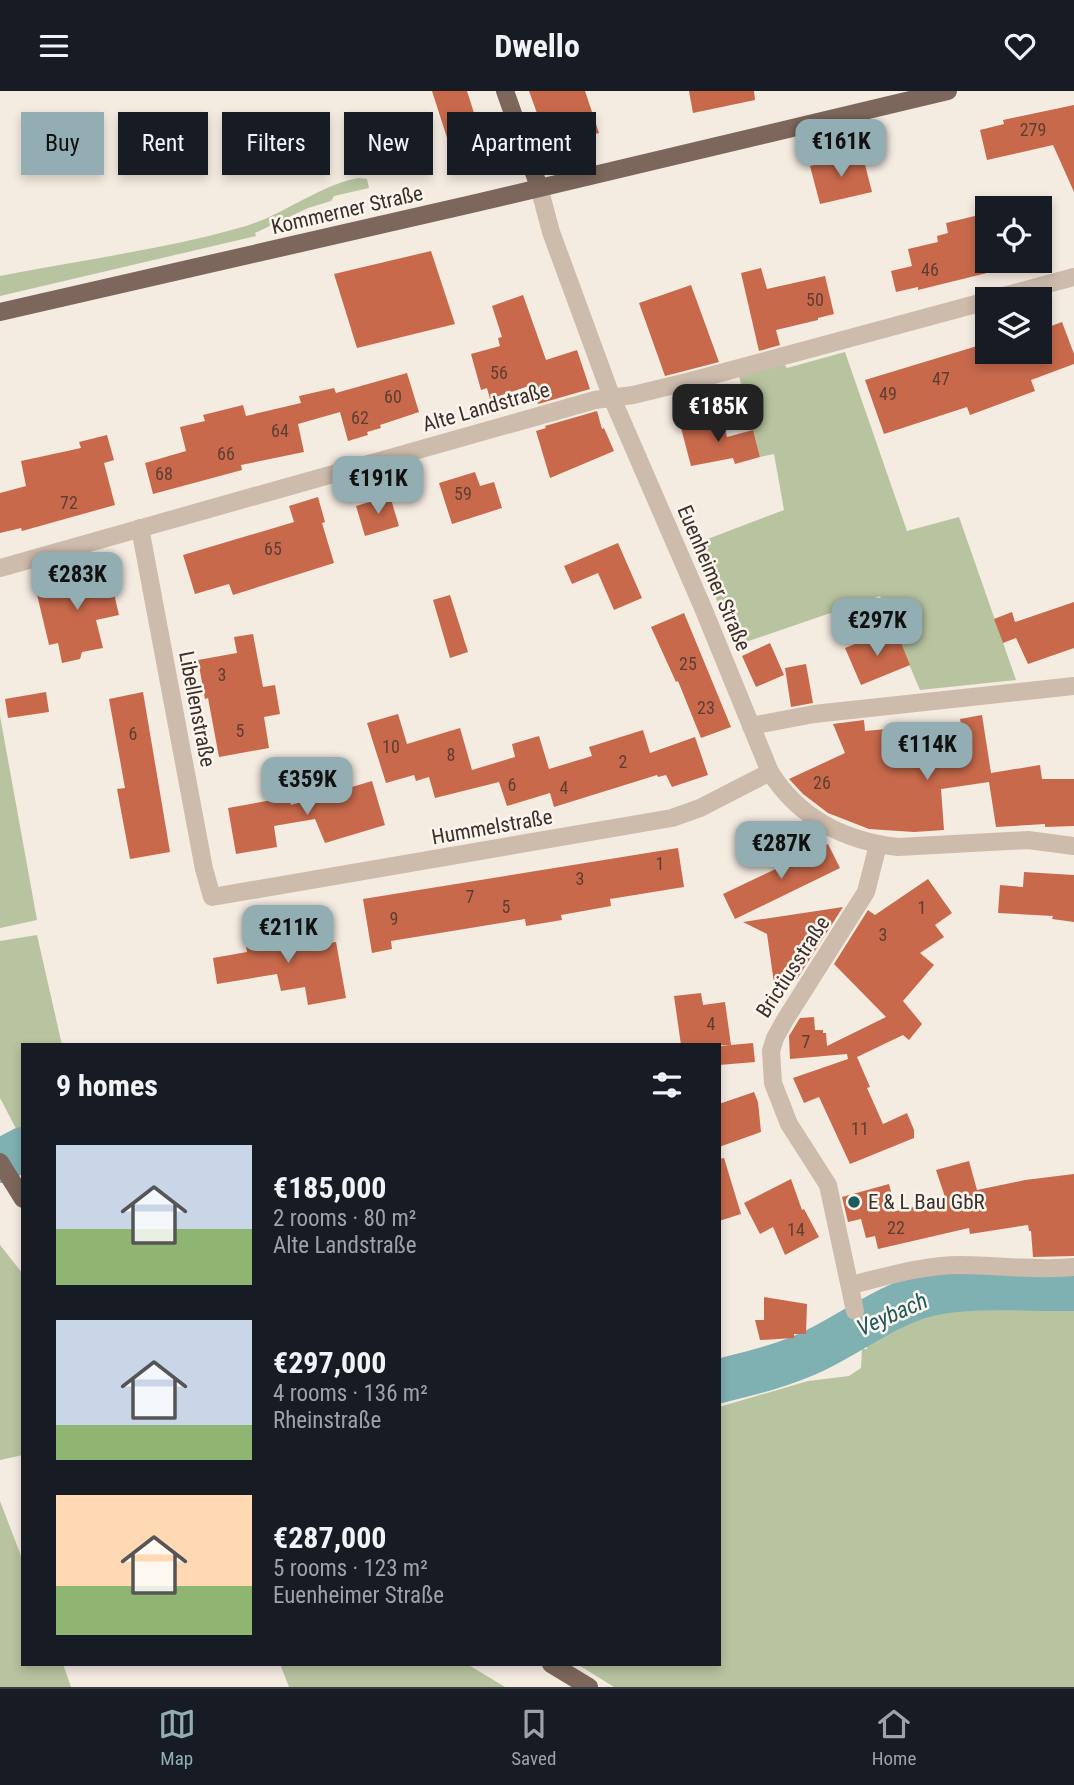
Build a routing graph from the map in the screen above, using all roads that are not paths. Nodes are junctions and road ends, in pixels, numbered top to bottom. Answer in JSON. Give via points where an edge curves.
{"nodes":[{"id":1,"x":505,"y":91,"type":"edge"},
{"id":2,"x":948,"y":91,"type":"edge"},
{"id":3,"x":539,"y":187,"type":"junction"},
{"id":4,"x":1074,"y":277,"type":"edge"},
{"id":5,"x":1037,"y":287,"type":"edge"},
{"id":6,"x":975,"y":304,"type":"edge"},
{"id":7,"x":0,"y":311,"type":"edge"},
{"id":8,"x":611,"y":398,"type":"junction"},
{"id":9,"x":140,"y":529,"type":"junction"},
{"id":10,"x":0,"y":568,"type":"edge"},
{"id":11,"x":1074,"y":686,"type":"edge"},
{"id":12,"x":751,"y":726,"type":"junction"},
{"id":13,"x":770,"y":772,"type":"junction"},
{"id":14,"x":878,"y":845,"type":"junction"},
{"id":15,"x":1074,"y":846,"type":"edge"},
{"id":16,"x":212,"y":897,"type":"joint"},
{"id":17,"x":0,"y":1162,"type":"edge"},
{"id":18,"x":21,"y":1197,"type":"edge"},
{"id":19,"x":1074,"y":1267,"type":"edge"},
{"id":20,"x":850,"y":1285,"type":"junction"},
{"id":21,"x":855,"y":1311,"type":"dead end"},
{"id":22,"x":554,"y":1666,"type":"edge"},
{"id":23,"x":589,"y":1687,"type":"edge"}],
"edges":[{"from":1,"to":3,"type":"main road","name":"Euenheimer Straße"},
{"from":2,"to":3,"type":"main road","name":"Kommerner Straße"},
{"from":3,"to":7,"type":"main road","name":"Kommerner Straße"},
{"from":3,"to":8,"type":"street","name":"Euenheimer Straße"},
{"from":4,"to":5,"type":"street"},
{"from":6,"to":8,"type":"street","name":"Alte Landstraße"},
{"from":8,"to":9,"type":"street","name":"Alte Landstraße"},
{"from":8,"to":12,"type":"street","name":"Euenheimer Straße"},
{"from":9,"to":10,"type":"street","name":"Alte Landstraße"},
{"from":9,"to":16,"type":"street","name":"Libellenstraße"},
{"from":11,"to":12,"type":"street","via":[[814,714]]},
{"from":12,"to":13,"type":"street","name":"Euenheimer Straße"},
{"from":13,"to":14,"type":"street","name":"Euenheimer Straße","via":[[793,801],[829,829]]},
{"from":13,"to":16,"type":"street","name":"Hummelstraße","via":[[700,809],[672,818]]},
{"from":14,"to":15,"type":"street","name":"Euenheimer Straße","via":[[1028,840]]},
{"from":14,"to":20,"type":"street","name":"Brictiusstraße","via":[[866,892],[785,1020],[772,1051],[773,1083],[780,1104],[828,1185]]},
{"from":17,"to":18,"type":"main road"},
{"from":19,"to":20,"type":"street","via":[[941,1266]]},
{"from":20,"to":21,"type":"street","name":"Brictiusstraße"},
{"from":22,"to":23,"type":"main road"}]}
